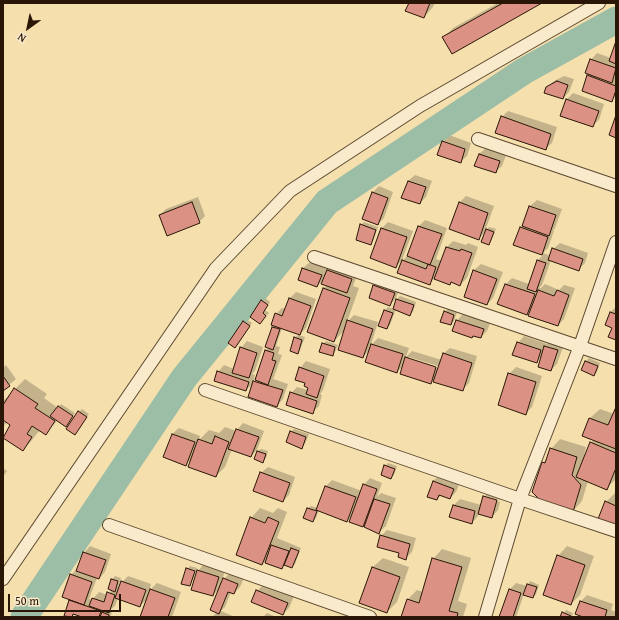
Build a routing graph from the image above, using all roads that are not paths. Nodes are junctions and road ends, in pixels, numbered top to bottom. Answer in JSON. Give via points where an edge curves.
{"nodes":[{"id":1,"x":599,"y":3,"type":"edge"},
{"id":2,"x":478,"y":138,"type":"dead end"},
{"id":3,"x":616,"y":186,"type":"edge"},
{"id":4,"x":616,"y":242,"type":"edge"},
{"id":5,"x":314,"y":257,"type":"dead end"},
{"id":6,"x":580,"y":346,"type":"junction"},
{"id":7,"x":616,"y":359,"type":"edge"},
{"id":8,"x":205,"y":390,"type":"dead end"},
{"id":9,"x":520,"y":499,"type":"junction"},
{"id":10,"x":110,"y":525,"type":"dead end"},
{"id":11,"x":616,"y":531,"type":"edge"},
{"id":12,"x":3,"y":579,"type":"edge"},
{"id":13,"x":370,"y":617,"type":"edge"},
{"id":14,"x":484,"y":617,"type":"edge"}],
"edges":[{"from":1,"to":12,"type":"street","via":[[420,106],[290,191],[216,268]]},
{"from":2,"to":3,"type":"street"},
{"from":4,"to":6,"type":"street"},
{"from":5,"to":6,"type":"street"},
{"from":6,"to":7,"type":"street"},
{"from":6,"to":9,"type":"street"},
{"from":8,"to":9,"type":"street"},
{"from":9,"to":11,"type":"street"},
{"from":9,"to":14,"type":"street"},
{"from":10,"to":13,"type":"street"}]}
